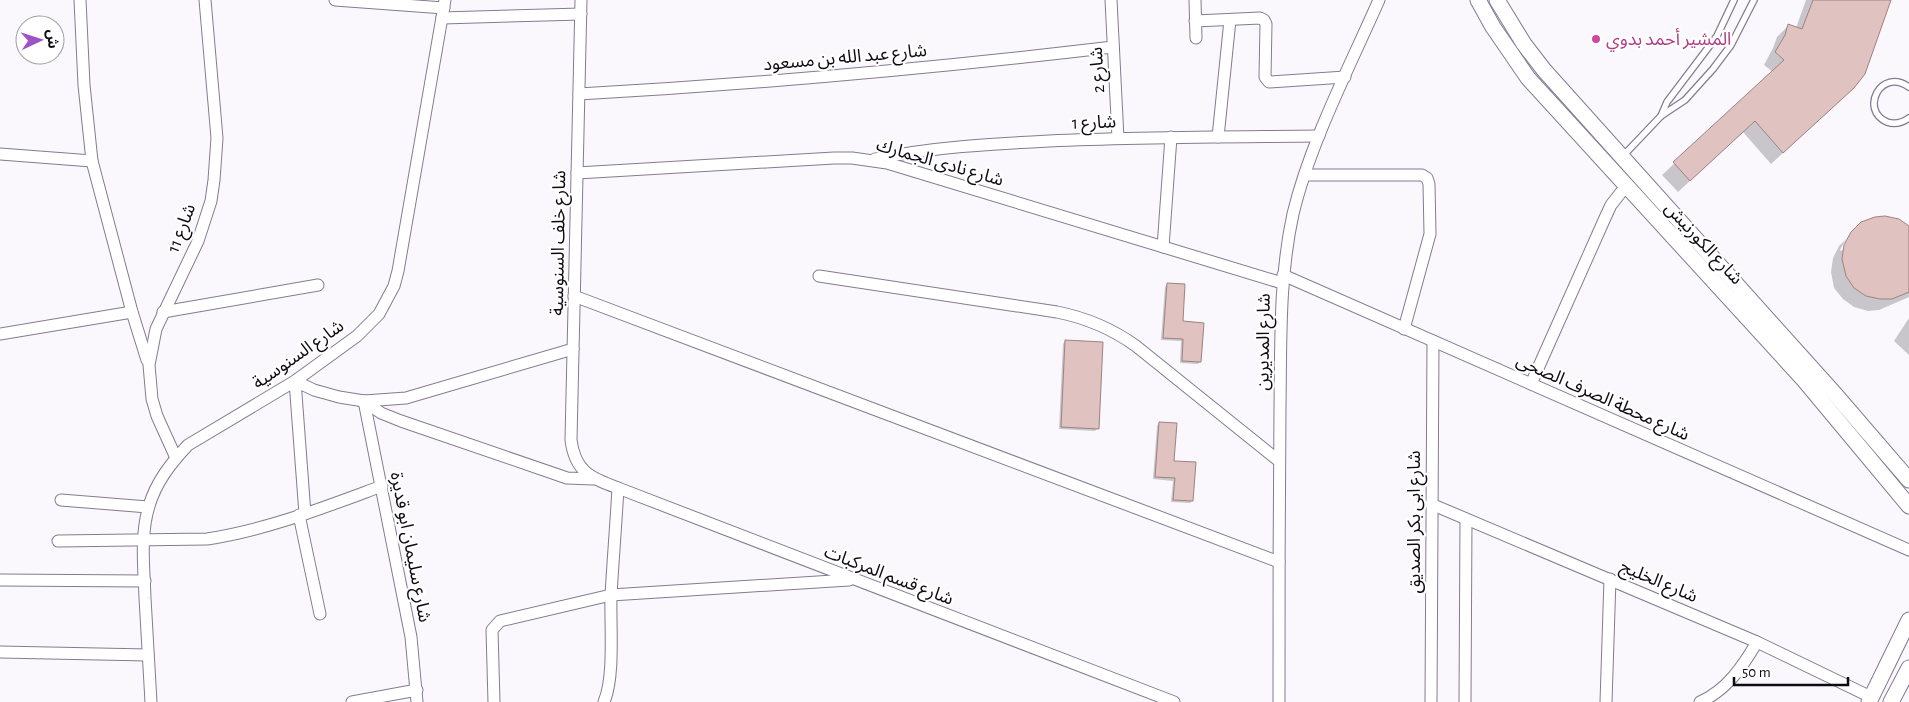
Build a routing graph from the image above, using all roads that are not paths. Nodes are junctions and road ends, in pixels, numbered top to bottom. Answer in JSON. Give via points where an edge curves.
{"nodes":[{"id":1,"x":80,"y":0,"type":"edge"},
{"id":2,"x":205,"y":0,"type":"edge"},
{"id":3,"x":335,"y":0,"type":"edge"},
{"id":4,"x":581,"y":0,"type":"edge"},
{"id":5,"x":1111,"y":0,"type":"edge"},
{"id":6,"x":1195,"y":0,"type":"edge"},
{"id":7,"x":1379,"y":0,"type":"edge"},
{"id":8,"x":1478,"y":0,"type":"edge"},
{"id":9,"x":1497,"y":0,"type":"edge"},
{"id":10,"x":1734,"y":0,"type":"edge"},
{"id":11,"x":1754,"y":0,"type":"edge"},
{"id":12,"x":363,"y":1,"type":"edge"},
{"id":13,"x":444,"y":9,"type":"edge"},
{"id":14,"x":581,"y":14,"type":"junction"},
{"id":15,"x":1230,"y":20,"type":"junction"},
{"id":16,"x":1195,"y":21,"type":"junction"},
{"id":17,"x":1196,"y":38,"type":"dead end"},
{"id":18,"x":1113,"y":47,"type":"junction"},
{"id":19,"x":1345,"y":77,"type":"junction"},
{"id":20,"x":1909,"y":87,"type":"edge"},
{"id":21,"x":579,"y":94,"type":"junction"},
{"id":22,"x":1661,"y":116,"type":"junction"},
{"id":23,"x":1909,"y":118,"type":"edge"},
{"id":24,"x":1319,"y":136,"type":"junction"},
{"id":25,"x":1171,"y":137,"type":"junction"},
{"id":26,"x":1218,"y":137,"type":"junction"},
{"id":27,"x":1118,"y":138,"type":"junction"},
{"id":28,"x":0,"y":154,"type":"edge"},
{"id":29,"x":1621,"y":158,"type":"junction"},
{"id":30,"x":871,"y":160,"type":"junction"},
{"id":31,"x":92,"y":161,"type":"junction"},
{"id":32,"x":1610,"y":169,"type":"junction"},
{"id":33,"x":577,"y":173,"type":"junction"},
{"id":34,"x":1305,"y":175,"type":"junction"},
{"id":35,"x":1626,"y":186,"type":"junction"},
{"id":36,"x":1163,"y":246,"type":"junction"},
{"id":37,"x":819,"y":276,"type":"dead end"},
{"id":38,"x":1282,"y":279,"type":"junction"},
{"id":39,"x":318,"y":285,"type":"dead end"},
{"id":40,"x":574,"y":296,"type":"junction"},
{"id":41,"x":132,"y":312,"type":"junction"},
{"id":42,"x":162,"y":312,"type":"junction"},
{"id":43,"x":1404,"y":329,"type":"junction"},
{"id":44,"x":0,"y":334,"type":"edge"},
{"id":45,"x":1433,"y":342,"type":"junction"},
{"id":46,"x":573,"y":349,"type":"junction"},
{"id":47,"x":149,"y":365,"type":"junction"},
{"id":48,"x":295,"y":381,"type":"junction"},
{"id":49,"x":1531,"y":384,"type":"junction"},
{"id":50,"x":364,"y":400,"type":"junction"},
{"id":51,"x":176,"y":458,"type":"junction"},
{"id":52,"x":1279,"y":461,"type":"junction"},
{"id":53,"x":593,"y":478,"type":"junction"},
{"id":54,"x":1909,"y":480,"type":"edge"},
{"id":55,"x":382,"y":486,"type":"junction"},
{"id":56,"x":618,"y":488,"type":"junction"},
{"id":57,"x":61,"y":500,"type":"dead end"},
{"id":58,"x":1431,"y":504,"type":"junction"},
{"id":59,"x":1909,"y":506,"type":"edge"},
{"id":60,"x":148,"y":507,"type":"junction"},
{"id":61,"x":302,"y":515,"type":"junction"},
{"id":62,"x":1466,"y":519,"type":"junction"},
{"id":63,"x":58,"y":541,"type":"dead end"},
{"id":64,"x":144,"y":541,"type":"junction"},
{"id":65,"x":1909,"y":550,"type":"edge"},
{"id":66,"x":1279,"y":562,"type":"junction"},
{"id":67,"x":1610,"y":579,"type":"junction"},
{"id":68,"x":0,"y":580,"type":"edge"},
{"id":69,"x":854,"y":580,"type":"junction"},
{"id":70,"x":144,"y":581,"type":"junction"},
{"id":71,"x":611,"y":595,"type":"junction"},
{"id":72,"x":320,"y":614,"type":"dead end"},
{"id":73,"x":1909,"y":620,"type":"edge"},
{"id":74,"x":1757,"y":642,"type":"junction"},
{"id":75,"x":0,"y":652,"type":"edge"},
{"id":76,"x":148,"y":655,"type":"junction"},
{"id":77,"x":1909,"y":668,"type":"edge"},
{"id":78,"x":417,"y":696,"type":"edge"},
{"id":79,"x":1160,"y":700,"type":"edge"},
{"id":80,"x":1870,"y":700,"type":"edge"},
{"id":81,"x":151,"y":702,"type":"edge"},
{"id":82,"x":355,"y":702,"type":"edge"},
{"id":83,"x":494,"y":702,"type":"edge"},
{"id":84,"x":604,"y":702,"type":"edge"},
{"id":85,"x":1174,"y":702,"type":"edge"},
{"id":86,"x":1279,"y":702,"type":"edge"},
{"id":87,"x":1431,"y":702,"type":"edge"},
{"id":88,"x":1465,"y":702,"type":"edge"},
{"id":89,"x":1606,"y":702,"type":"edge"},
{"id":90,"x":1700,"y":702,"type":"edge"},
{"id":91,"x":1891,"y":702,"type":"edge"}],
"edges":[{"from":1,"to":31,"type":"street"},
{"from":2,"to":42,"type":"street","name":"شارع 11","via":[[217,138],[214,180],[198,241]]},
{"from":3,"to":12,"type":"street"},
{"from":4,"to":14,"type":"street","name":"شارع خلف السنوسية"},
{"from":5,"to":18,"type":"street","name":"شارع 2"},
{"from":6,"to":16,"type":"street"},
{"from":7,"to":19,"type":"street","name":"شارع المديرين"},
{"from":8,"to":32,"type":"street","name":"شارع الكورنيش","via":[[1528,78]]},
{"from":9,"to":29,"type":"street","name":"شارع الكورنيش","via":[[1544,70]]},
{"from":10,"to":22,"type":"lane","via":[[1717,36],[1667,102]]},
{"from":11,"to":22,"type":"lane","via":[[1731,45],[1712,69],[1684,100]]},
{"from":12,"to":13,"type":"street"},
{"from":13,"to":14,"type":"street"},
{"from":13,"to":48,"type":"street","name":"شارع السنوسية","via":[[394,286],[369,326]]},
{"from":14,"to":21,"type":"street","name":"شارع خلف السنوسية"},
{"from":15,"to":16,"type":"street"},
{"from":15,"to":19,"type":"street","via":[[1260,18],[1266,22],[1265,74],[1269,82]]},
{"from":15,"to":26,"type":"street"},
{"from":16,"to":17,"type":"street"},
{"from":18,"to":21,"type":"street","name":"شارع عبد الله بن مسعود","via":[[825,77]]},
{"from":18,"to":27,"type":"street","name":"شارع 2"},
{"from":19,"to":24,"type":"street","name":"شارع المديرين"},
{"from":20,"to":23,"type":"lane","via":[[1897,82],[1884,85],[1874,102],[1878,115],[1889,123]]},
{"from":21,"to":33,"type":"street","name":"شارع خلف السنوسية"},
{"from":22,"to":29,"type":"lane"},
{"from":24,"to":26,"type":"street","name":"شارع 1"},
{"from":24,"to":34,"type":"street","name":"شارع المديرين"},
{"from":25,"to":26,"type":"street","name":"شارع 1"},
{"from":25,"to":27,"type":"street","name":"شارع 1"},
{"from":25,"to":36,"type":"street"},
{"from":27,"to":30,"type":"street","name":"شارع 1","via":[[969,145]]},
{"from":28,"to":31,"type":"street"},
{"from":29,"to":32,"type":"street"},
{"from":29,"to":54,"type":"street","name":"شارع الكورنيش"},
{"from":30,"to":33,"type":"street","name":"شارع نادى الجمارك","via":[[834,158]]},
{"from":30,"to":36,"type":"street","name":"شارع نادى الجمارك"},
{"from":31,"to":41,"type":"street"},
{"from":32,"to":35,"type":"street","name":"شارع الكورنيش"},
{"from":33,"to":40,"type":"street","name":"شارع خلف السنوسية"},
{"from":34,"to":38,"type":"street","name":"شارع المديرين","via":[[1293,213]]},
{"from":34,"to":43,"type":"street","via":[[1422,175],[1427,178],[1430,234]]},
{"from":35,"to":49,"type":"street","via":[[1611,205]]},
{"from":35,"to":59,"type":"street","name":"شارع الكورنيش","via":[[1804,380]]},
{"from":36,"to":38,"type":"street","name":"شارع نادى الجمارك"},
{"from":37,"to":52,"type":"street","via":[[1057,312],[1099,323],[1136,346]]},
{"from":38,"to":43,"type":"street","name":"شارع محطة الصرف الصحى"},
{"from":38,"to":52,"type":"street","name":"شارع المديرين"},
{"from":39,"to":42,"type":"street"},
{"from":40,"to":46,"type":"street","name":"شارع خلف السنوسية"},
{"from":40,"to":66,"type":"street"},
{"from":41,"to":44,"type":"street"},
{"from":41,"to":47,"type":"street"},
{"from":42,"to":47,"type":"street","name":"شارع 11","via":[[153,338]]},
{"from":43,"to":45,"type":"street","name":"شارع محطة الصرف الصحى"},
{"from":45,"to":49,"type":"street","name":"شارع محطة الصرف الصحى"},
{"from":45,"to":58,"type":"street","name":"شارع ابى بكر الصديق"},
{"from":46,"to":50,"type":"street","via":[[426,394],[385,401]]},
{"from":46,"to":53,"type":"street","name":"شارع خلف السنوسية","via":[[572,452],[584,472]]},
{"from":47,"to":51,"type":"street","name":"شارع 11","via":[[152,400]]},
{"from":48,"to":50,"type":"street","via":[[339,397]]},
{"from":48,"to":51,"type":"street","name":"شارع السنوسية","via":[[188,446]]},
{"from":48,"to":61,"type":"street"},
{"from":49,"to":65,"type":"street","name":"شارع محطة الصرف الصحى"},
{"from":50,"to":53,"type":"street","via":[[381,413],[438,434],[568,478]]},
{"from":50,"to":55,"type":"street","name":"شارع سليمان ابو قديرة"},
{"from":51,"to":60,"type":"street","name":"شارع السنوسية"},
{"from":52,"to":66,"type":"street","name":"شارع المديرين"},
{"from":53,"to":56,"type":"street","name":"شارع قسم المركبات"},
{"from":55,"to":61,"type":"street"},
{"from":55,"to":78,"type":"street","name":"شارع سليمان ابو قديرة","via":[[411,637]]},
{"from":56,"to":69,"type":"street","name":"شارع قسم المركبات"},
{"from":56,"to":71,"type":"street"},
{"from":57,"to":60,"type":"street"},
{"from":58,"to":62,"type":"street","name":"شارع الخليج"},
{"from":58,"to":87,"type":"street","name":"شارع ابى بكر الصديق"},
{"from":60,"to":64,"type":"street","name":"شارع السنوسية"},
{"from":61,"to":64,"type":"street","via":[[231,536]]},
{"from":61,"to":72,"type":"street"},
{"from":62,"to":67,"type":"street","name":"شارع الخليج"},
{"from":62,"to":88,"type":"street"},
{"from":63,"to":64,"type":"street"},
{"from":64,"to":70,"type":"street","name":"شارع السنوسية"},
{"from":66,"to":86,"type":"street","name":"شارع المديرين"},
{"from":67,"to":74,"type":"street","name":"شارع الخليج"},
{"from":67,"to":89,"type":"street"},
{"from":68,"to":70,"type":"street"},
{"from":69,"to":71,"type":"street"},
{"from":69,"to":79,"type":"street","name":"شارع قسم المركبات"},
{"from":70,"to":76,"type":"street","name":"شارع السنوسية"},
{"from":71,"to":83,"type":"street","via":[[500,621],[495,625],[492,630]]},
{"from":71,"to":84,"type":"street","via":[[609,675]]},
{"from":73,"to":80,"type":"street"},
{"from":74,"to":80,"type":"street","name":"شارع الخليج"},
{"from":74,"to":90,"type":"street","via":[[1744,665],[1727,684]]},
{"from":75,"to":76,"type":"street"},
{"from":76,"to":81,"type":"street","name":"شارع السنوسية"},
{"from":77,"to":91,"type":"street"},
{"from":78,"to":82,"type":"street"},
{"from":79,"to":85,"type":"street","name":"شارع قسم المركبات"}]}
